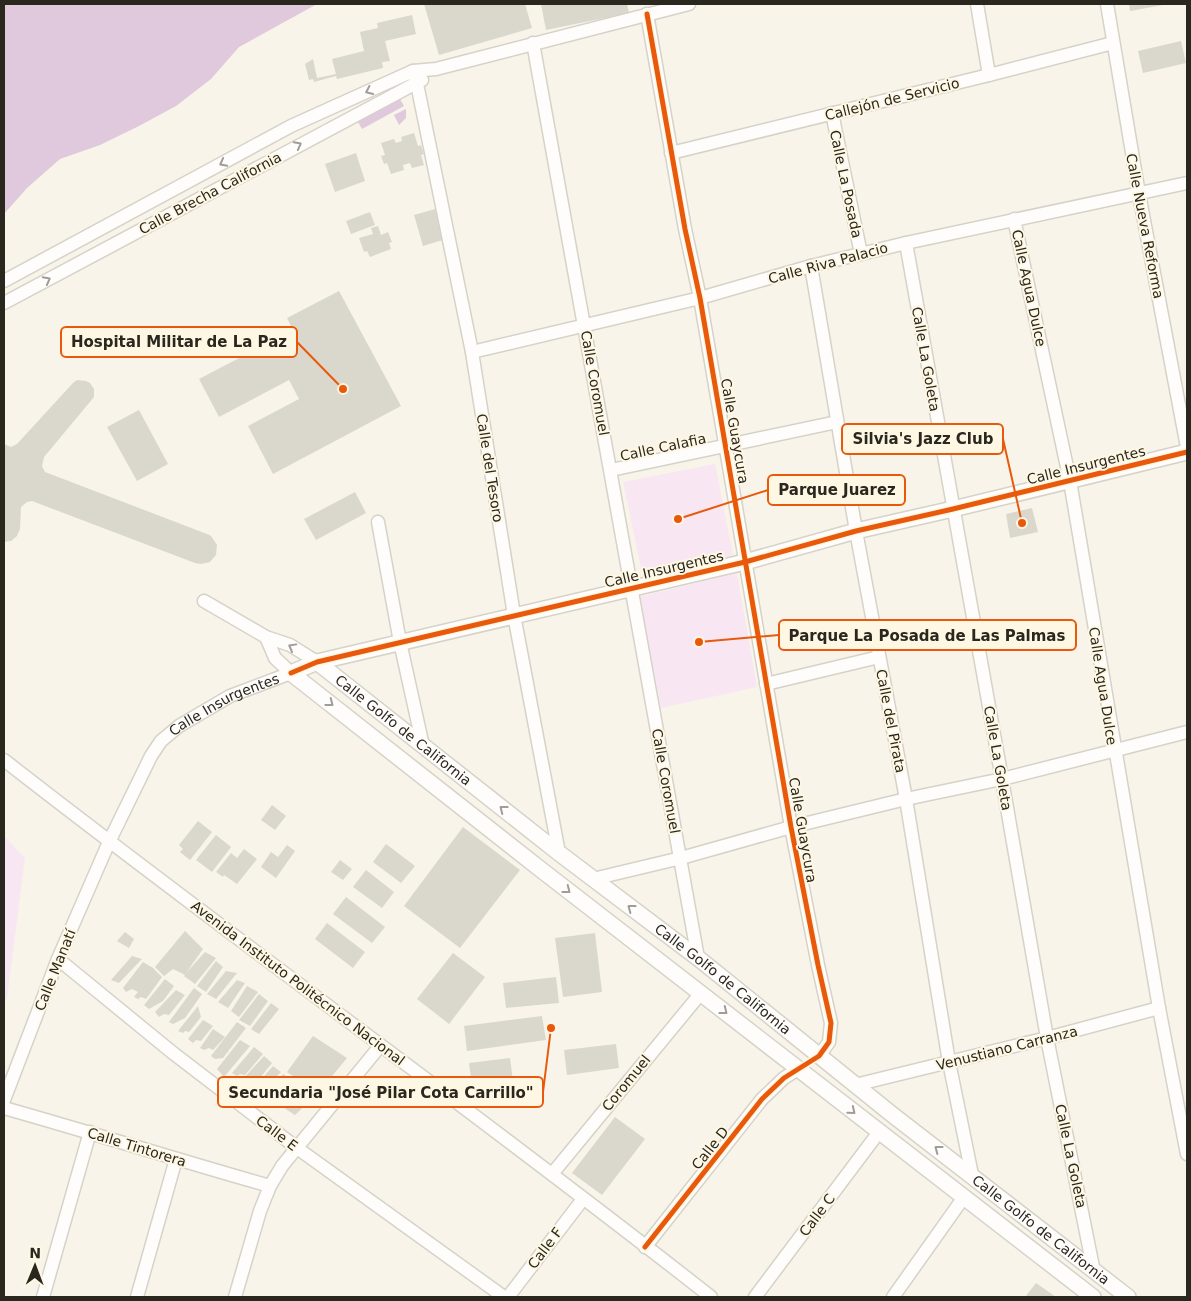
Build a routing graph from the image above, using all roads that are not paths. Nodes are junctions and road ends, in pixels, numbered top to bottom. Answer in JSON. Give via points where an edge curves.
{"nodes":[{"id":1,"x":689,"y":4,"type":"edge"},
{"id":2,"x":977,"y":4,"type":"edge"},
{"id":3,"x":1107,"y":4,"type":"edge"},
{"id":4,"x":647,"y":14,"type":"junction"},
{"id":5,"x":1113,"y":42,"type":"junction"},
{"id":6,"x":533,"y":43,"type":"junction"},
{"id":7,"x":436,"y":69,"type":"junction"},
{"id":8,"x":413,"y":71,"type":"junction"},
{"id":9,"x":989,"y":75,"type":"junction"},
{"id":10,"x":417,"y":84,"type":"junction"},
{"id":11,"x":832,"y":113,"type":"junction"},
{"id":12,"x":671,"y":153,"type":"junction"},
{"id":13,"x":1187,"y":182,"type":"edge"},
{"id":14,"x":1139,"y":194,"type":"junction"},
{"id":15,"x":1014,"y":219,"type":"junction"},
{"id":16,"x":906,"y":243,"type":"junction"},
{"id":17,"x":861,"y":254,"type":"junction"},
{"id":18,"x":811,"y":266,"type":"junction"},
{"id":19,"x":4,"y":281,"type":"edge"},
{"id":20,"x":700,"y":298,"type":"junction"},
{"id":21,"x":4,"y":304,"type":"edge"},
{"id":22,"x":584,"y":326,"type":"junction"},
{"id":23,"x":472,"y":352,"type":"junction"},
{"id":24,"x":837,"y":422,"type":"junction"},
{"id":25,"x":726,"y":446,"type":"junction"},
{"id":26,"x":1187,"y":447,"type":"edge"},
{"id":27,"x":1187,"y":452,"type":"edge"},
{"id":28,"x":611,"y":470,"type":"junction"},
{"id":29,"x":1070,"y":481,"type":"junction"},
{"id":30,"x":953,"y":509,"type":"junction"},
{"id":31,"x":378,"y":522,"type":"dead end"},
{"id":32,"x":856,"y":531,"type":"junction"},
{"id":33,"x":744,"y":562,"type":"junction"},
{"id":34,"x":631,"y":589,"type":"junction"},
{"id":35,"x":204,"y":601,"type":"dead end"},
{"id":36,"x":514,"y":615,"type":"junction"},
{"id":37,"x":266,"y":637,"type":"junction"},
{"id":38,"x":400,"y":642,"type":"junction"},
{"id":39,"x":879,"y":656,"type":"junction"},
{"id":40,"x":317,"y":662,"type":"junction"},
{"id":41,"x":292,"y":673,"type":"junction"},
{"id":42,"x":766,"y":684,"type":"junction"},
{"id":43,"x":1187,"y":732,"type":"edge"},
{"id":44,"x":423,"y":746,"type":"junction"},
{"id":45,"x":1114,"y":750,"type":"junction"},
{"id":46,"x":4,"y":760,"type":"edge"},
{"id":47,"x":1002,"y":779,"type":"junction"},
{"id":48,"x":906,"y":799,"type":"junction"},
{"id":49,"x":791,"y":827,"type":"junction"},
{"id":50,"x":109,"y":842,"type":"junction"},
{"id":51,"x":559,"y":853,"type":"junction"},
{"id":52,"x":680,"y":858,"type":"junction"},
{"id":53,"x":544,"y":872,"type":"junction"},
{"id":54,"x":593,"y":879,"type":"junction"},
{"id":55,"x":698,"y":958,"type":"junction"},
{"id":56,"x":58,"y":960,"type":"junction"},
{"id":57,"x":700,"y":993,"type":"junction"},
{"id":58,"x":1158,"y":1008,"type":"junction"},
{"id":59,"x":1047,"y":1038,"type":"junction"},
{"id":60,"x":380,"y":1046,"type":"junction"},
{"id":61,"x":820,"y":1056,"type":"junction"},
{"id":62,"x":949,"y":1062,"type":"junction"},
{"id":63,"x":798,"y":1069,"type":"junction"},
{"id":64,"x":855,"y":1085,"type":"junction"},
{"id":65,"x":4,"y":1100,"type":"edge"},
{"id":66,"x":4,"y":1108,"type":"edge"},
{"id":67,"x":90,"y":1132,"type":"junction"},
{"id":68,"x":878,"y":1132,"type":"junction"},
{"id":69,"x":297,"y":1148,"type":"junction"},
{"id":70,"x":1187,"y":1154,"type":"edge"},
{"id":71,"x":176,"y":1159,"type":"junction"},
{"id":72,"x":552,"y":1174,"type":"junction"},
{"id":73,"x":972,"y":1175,"type":"junction"},
{"id":74,"x":270,"y":1186,"type":"junction"},
{"id":75,"x":964,"y":1197,"type":"junction"},
{"id":76,"x":583,"y":1199,"type":"junction"},
{"id":77,"x":645,"y":1247,"type":"junction"},
{"id":78,"x":1094,"y":1272,"type":"junction"},
{"id":79,"x":1090,"y":1295,"type":"edge"},
{"id":80,"x":43,"y":1297,"type":"edge"},
{"id":81,"x":137,"y":1297,"type":"edge"},
{"id":82,"x":235,"y":1297,"type":"edge"},
{"id":83,"x":504,"y":1297,"type":"edge"},
{"id":84,"x":508,"y":1297,"type":"edge"},
{"id":85,"x":711,"y":1297,"type":"edge"},
{"id":86,"x":755,"y":1297,"type":"edge"},
{"id":87,"x":893,"y":1297,"type":"edge"},
{"id":88,"x":1128,"y":1297,"type":"edge"}],
"edges":[{"from":1,"to":4,"type":"street"},
{"from":2,"to":9,"type":"street"},
{"from":3,"to":5,"type":"street","name":"Calle Nueva Reforma"},
{"from":4,"to":6,"type":"street"},
{"from":4,"to":12,"type":"street","name":"Calle Guaycura"},
{"from":5,"to":9,"type":"street","name":"Callejón de Servicio"},
{"from":5,"to":14,"type":"street","name":"Calle Nueva Reforma"},
{"from":6,"to":7,"type":"street"},
{"from":6,"to":22,"type":"street","name":"Calle Coromuel"},
{"from":7,"to":8,"type":"street","name":"Calle Brecha California"},
{"from":7,"to":10,"type":"street","name":"Calle Brecha California"},
{"from":8,"to":10,"type":"street","name":"Calle del Tesoro"},
{"from":8,"to":19,"type":"street","name":"Calle Brecha California","one_way":true,"via":[[291,126]]},
{"from":9,"to":11,"type":"street","name":"Callejón de Servicio"},
{"from":21,"to":10,"type":"street","name":"Calle Brecha California","one_way":true},
{"from":10,"to":23,"type":"street","name":"Calle del Tesoro"},
{"from":11,"to":12,"type":"street","name":"Callejón de Servicio"},
{"from":11,"to":17,"type":"street","name":"Calle La Posada"},
{"from":12,"to":20,"type":"street","name":"Calle Guaycura"},
{"from":13,"to":14,"type":"street","name":"Calle Riva Palacio"},
{"from":14,"to":15,"type":"street","name":"Calle Riva Palacio"},
{"from":14,"to":26,"type":"street","name":"Calle Nueva Reforma"},
{"from":15,"to":16,"type":"street","name":"Calle Riva Palacio"},
{"from":15,"to":29,"type":"street","name":"Calle Agua Dulce"},
{"from":16,"to":17,"type":"street","name":"Calle Riva Palacio"},
{"from":16,"to":30,"type":"street","name":"Calle La Goleta"},
{"from":17,"to":18,"type":"street","name":"Calle Riva Palacio"},
{"from":18,"to":20,"type":"street","name":"Calle Riva Palacio"},
{"from":18,"to":24,"type":"street","name":"Calle del Pirata"},
{"from":20,"to":22,"type":"street","name":"Calle Riva Palacio"},
{"from":20,"to":25,"type":"street","name":"Calle Guaycura"},
{"from":22,"to":23,"type":"street","name":"Calle Riva Palacio"},
{"from":22,"to":28,"type":"street","name":"Calle Coromuel"},
{"from":23,"to":36,"type":"street","name":"Calle del Tesoro"},
{"from":24,"to":25,"type":"street","name":"Calle Calafia"},
{"from":24,"to":32,"type":"street","name":"Calle del Pirata"},
{"from":25,"to":28,"type":"street","name":"Calle Calafia"},
{"from":25,"to":33,"type":"street","name":"Calle Guaycura"},
{"from":27,"to":29,"type":"street","name":"Calle Insurgentes"},
{"from":28,"to":34,"type":"street","name":"Calle Coromuel"},
{"from":29,"to":30,"type":"street","name":"Calle Insurgentes"},
{"from":29,"to":45,"type":"street","name":"Calle Agua Dulce"},
{"from":30,"to":32,"type":"street","name":"Calle Insurgentes"},
{"from":30,"to":47,"type":"street","name":"Calle La Goleta"},
{"from":31,"to":38,"type":"street"},
{"from":32,"to":33,"type":"street","name":"Calle Insurgentes"},
{"from":32,"to":39,"type":"street","name":"Calle del Pirata"},
{"from":33,"to":34,"type":"street","name":"Calle Insurgentes"},
{"from":33,"to":42,"type":"street","name":"Calle Guaycura"},
{"from":34,"to":36,"type":"street","name":"Calle Insurgentes"},
{"from":34,"to":52,"type":"street","name":"Calle Coromuel"},
{"from":35,"to":37,"type":"street"},
{"from":36,"to":38,"type":"street","name":"Calle Insurgentes"},
{"from":36,"to":51,"type":"street","name":"Calle del Tesoro"},
{"from":40,"to":37,"type":"street","one_way":true,"via":[[290,645]]},
{"from":37,"to":41,"type":"street","via":[[275,658]]},
{"from":38,"to":40,"type":"street","name":"Calle Insurgentes"},
{"from":38,"to":44,"type":"street"},
{"from":39,"to":42,"type":"street"},
{"from":39,"to":48,"type":"street","name":"Calle del Pirata"},
{"from":40,"to":41,"type":"street","name":"Calle Insurgentes"},
{"from":40,"to":44,"type":"street","name":"Calle Golfo de California"},
{"from":41,"to":50,"type":"street","name":"Calle Insurgentes","via":[[230,696],[179,726],[162,741],[151,756]]},
{"from":41,"to":53,"type":"street","name":"Calle Golfo de California","one_way":true},
{"from":42,"to":49,"type":"street","name":"Calle Guaycura"},
{"from":43,"to":45,"type":"street"},
{"from":51,"to":44,"type":"street","name":"Calle Golfo de California","one_way":true},
{"from":45,"to":47,"type":"street"},
{"from":45,"to":58,"type":"street","name":"Calle Agua Dulce"},
{"from":46,"to":50,"type":"street","name":"Avenida Instituto Politécnico Nacional"},
{"from":47,"to":48,"type":"street"},
{"from":47,"to":59,"type":"street","name":"Calle La Goleta"},
{"from":48,"to":49,"type":"street"},
{"from":48,"to":62,"type":"street","name":"Calle del Pirata"},
{"from":49,"to":52,"type":"street"},
{"from":49,"to":61,"type":"street","name":"Calle Guaycura","via":[[831,1022],[829,1042]]},
{"from":50,"to":56,"type":"street","name":"Calle Manatí"},
{"from":50,"to":60,"type":"street","name":"Avenida Instituto Politécnico Nacional"},
{"from":51,"to":53,"type":"street"},
{"from":51,"to":54,"type":"street","name":"Calle Golfo de California"},
{"from":52,"to":54,"type":"street"},
{"from":52,"to":55,"type":"street","name":"Calle Coromuel"},
{"from":53,"to":57,"type":"street","name":"Calle Golfo de California","one_way":true},
{"from":55,"to":54,"type":"street","name":"Calle Golfo de California","one_way":true},
{"from":55,"to":57,"type":"street"},
{"from":55,"to":61,"type":"street","name":"Calle Golfo de California"},
{"from":56,"to":65,"type":"street","name":"Calle Manatí"},
{"from":56,"to":69,"type":"street","name":"Calle E"},
{"from":57,"to":63,"type":"street","name":"Calle Golfo de California","one_way":true},
{"from":57,"to":72,"type":"street","name":"Coromuel"},
{"from":58,"to":59,"type":"street","name":"Venustiano Carranza"},
{"from":58,"to":70,"type":"street","name":"Calle Agua Dulce"},
{"from":59,"to":62,"type":"street","name":"Venustiano Carranza"},
{"from":59,"to":78,"type":"street","name":"Calle La Goleta"},
{"from":60,"to":69,"type":"street"},
{"from":60,"to":72,"type":"street","name":"Avenida Instituto Politécnico Nacional"},
{"from":61,"to":63,"type":"street"},
{"from":61,"to":64,"type":"street","name":"Calle Golfo de California"},
{"from":62,"to":64,"type":"street","name":"Venustiano Carranza"},
{"from":62,"to":73,"type":"street","name":"Calle del Pirata"},
{"from":63,"to":68,"type":"street","name":"Calle Golfo de California","one_way":true},
{"from":63,"to":77,"type":"street","name":"Calle D","via":[[762,1099]]},
{"from":73,"to":64,"type":"street","name":"Calle Golfo de California","one_way":true},
{"from":66,"to":67,"type":"street","name":"Calle Tintorera"},
{"from":67,"to":71,"type":"street","name":"Calle Tintorera"},
{"from":67,"to":80,"type":"street"},
{"from":68,"to":75,"type":"street","name":"Calle Golfo de California"},
{"from":68,"to":86,"type":"street","name":"Calle C"},
{"from":69,"to":74,"type":"street"},
{"from":69,"to":83,"type":"street","name":"Calle E"},
{"from":71,"to":74,"type":"street","name":"Calle Tintorera"},
{"from":71,"to":81,"type":"street"},
{"from":72,"to":76,"type":"street","name":"Avenida Instituto Politécnico Nacional"},
{"from":73,"to":75,"type":"street"},
{"from":73,"to":78,"type":"street","name":"Calle Golfo de California"},
{"from":74,"to":82,"type":"street"},
{"from":75,"to":79,"type":"street","name":"Calle Golfo de California"},
{"from":75,"to":87,"type":"street"},
{"from":76,"to":77,"type":"street","name":"Avenida Instituto Politécnico Nacional"},
{"from":76,"to":84,"type":"street","name":"Calle F"},
{"from":77,"to":85,"type":"street","name":"Avenida Instituto Politécnico Nacional"},
{"from":78,"to":79,"type":"street"},
{"from":78,"to":88,"type":"street","name":"Calle Golfo de California"}]}
